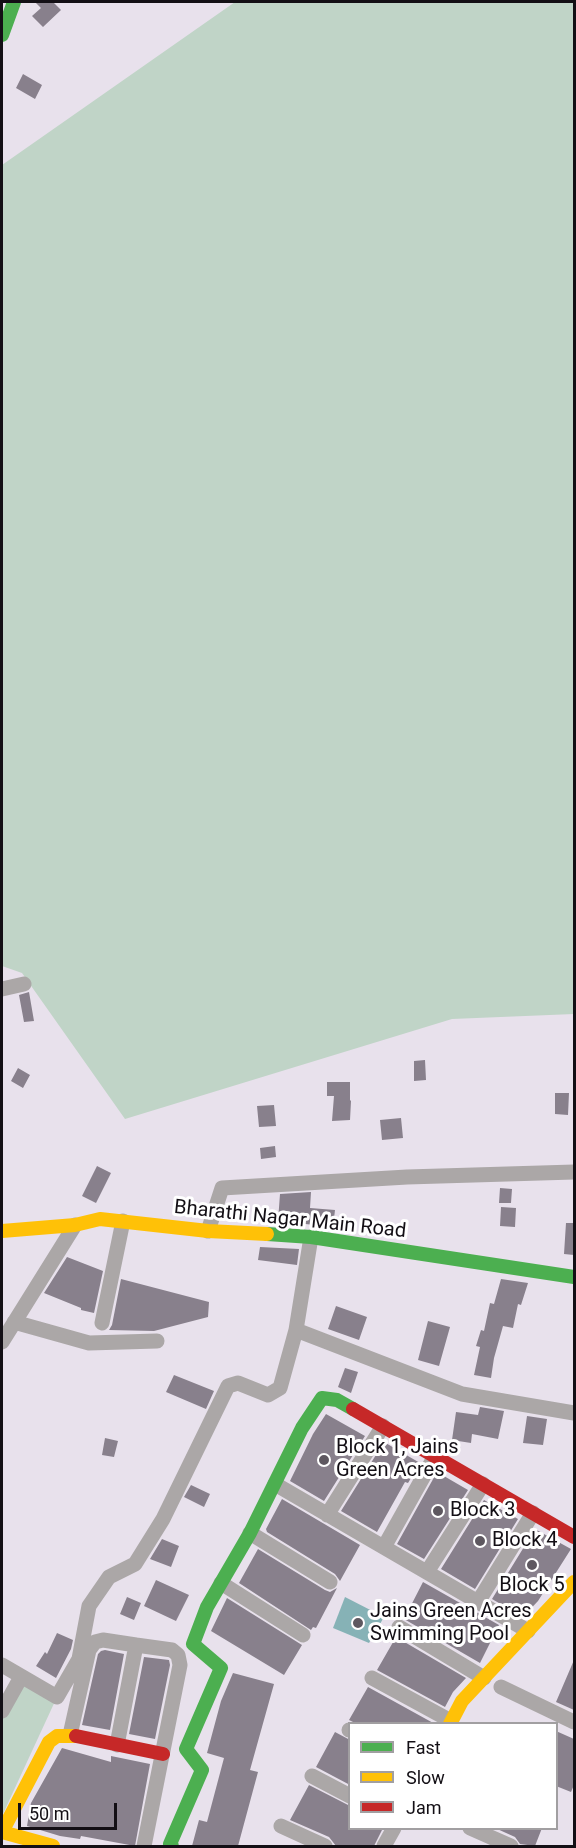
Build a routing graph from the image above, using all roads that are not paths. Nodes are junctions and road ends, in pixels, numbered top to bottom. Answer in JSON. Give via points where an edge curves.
{"nodes":[{"id":1,"x":14,"y":2,"type":"edge"},
{"id":2,"x":2,"y":35,"type":"edge"},
{"id":3,"x":24,"y":984,"type":"dead end"},
{"id":4,"x":2,"y":989,"type":"edge"},
{"id":5,"x":574,"y":1172,"type":"edge"},
{"id":6,"x":123,"y":1221,"type":"junction"},
{"id":7,"x":75,"y":1225,"type":"junction"},
{"id":8,"x":2,"y":1231,"type":"edge"},
{"id":9,"x":208,"y":1231,"type":"junction"},
{"id":10,"x":311,"y":1237,"type":"junction"},
{"id":11,"x":574,"y":1277,"type":"edge"},
{"id":12,"x":14,"y":1322,"type":"junction"},
{"id":13,"x":102,"y":1323,"type":"dead end"},
{"id":14,"x":296,"y":1330,"type":"junction"},
{"id":15,"x":157,"y":1341,"type":"dead end"},
{"id":16,"x":2,"y":1342,"type":"edge"},
{"id":17,"x":574,"y":1413,"type":"edge"},
{"id":18,"x":383,"y":1426,"type":"junction"},
{"id":19,"x":435,"y":1456,"type":"junction"},
{"id":20,"x":275,"y":1484,"type":"junction"},
{"id":21,"x":483,"y":1484,"type":"junction"},
{"id":22,"x":533,"y":1513,"type":"junction"},
{"id":23,"x":327,"y":1515,"type":"junction"},
{"id":24,"x":250,"y":1533,"type":"junction"},
{"id":25,"x":574,"y":1537,"type":"edge"},
{"id":26,"x":384,"y":1547,"type":"junction"},
{"id":27,"x":427,"y":1572,"type":"junction"},
{"id":28,"x":330,"y":1582,"type":"dead end"},
{"id":29,"x":574,"y":1582,"type":"edge"},
{"id":30,"x":221,"y":1583,"type":"junction"},
{"id":31,"x":478,"y":1602,"type":"junction"},
{"id":32,"x":399,"y":1627,"type":"dead end"},
{"id":33,"x":528,"y":1631,"type":"junction"},
{"id":34,"x":303,"y":1635,"type":"dead end"},
{"id":35,"x":136,"y":1645,"type":"junction"},
{"id":36,"x":2,"y":1665,"type":"edge"},
{"id":37,"x":21,"y":1677,"type":"junction"},
{"id":38,"x":372,"y":1678,"type":"dead end"},
{"id":39,"x":484,"y":1678,"type":"junction"},
{"id":40,"x":501,"y":1687,"type":"dead end"},
{"id":41,"x":2,"y":1711,"type":"edge"},
{"id":42,"x":451,"y":1722,"type":"edge"},
{"id":43,"x":574,"y":1722,"type":"edge"},
{"id":44,"x":70,"y":1735,"type":"junction"},
{"id":45,"x":117,"y":1745,"type":"junction"},
{"id":46,"x":162,"y":1754,"type":"junction"},
{"id":47,"x":312,"y":1776,"type":"dead end"},
{"id":48,"x":348,"y":1795,"type":"edge"},
{"id":49,"x":281,"y":1826,"type":"dead end"},
{"id":50,"x":393,"y":1830,"type":"edge"},
{"id":51,"x":475,"y":1830,"type":"edge"},
{"id":52,"x":2,"y":1832,"type":"edge"},
{"id":53,"x":53,"y":1846,"type":"edge"},
{"id":54,"x":144,"y":1846,"type":"edge"},
{"id":55,"x":172,"y":1846,"type":"edge"},
{"id":56,"x":325,"y":1846,"type":"edge"},
{"id":57,"x":384,"y":1846,"type":"edge"},
{"id":58,"x":511,"y":1846,"type":"edge"}],
"edges":[{"from":1,"to":2,"type":"street"},
{"from":3,"to":4,"type":"street"},
{"from":5,"to":9,"type":"street","via":[[222,1188]]},
{"from":6,"to":7,"type":"street","name":"Bharathi Nagar Main Road","via":[[100,1219]]},
{"from":6,"to":9,"type":"street","name":"Bharathi Nagar Main Road"},
{"from":6,"to":13,"type":"street"},
{"from":7,"to":8,"type":"street","name":"Bharathi Nagar Main Road"},
{"from":7,"to":12,"type":"street"},
{"from":9,"to":10,"type":"street","name":"Bharathi Nagar Main Road"},
{"from":10,"to":11,"type":"street","name":"Bharathi Nagar Main Road"},
{"from":10,"to":14,"type":"street"},
{"from":12,"to":15,"type":"street","via":[[89,1343]]},
{"from":12,"to":16,"type":"street"},
{"from":14,"to":17,"type":"street","via":[[462,1394]]},
{"from":14,"to":37,"type":"street","via":[[280,1388],[268,1395],[238,1383],[228,1386],[163,1519],[135,1564],[109,1577],[89,1606],[79,1659],[57,1697]]},
{"from":18,"to":19,"type":"street"},
{"from":18,"to":20,"type":"street","via":[[337,1400],[322,1398],[302,1428]]},
{"from":18,"to":23,"type":"street"},
{"from":19,"to":21,"type":"street"},
{"from":19,"to":26,"type":"street"},
{"from":20,"to":23,"type":"street"},
{"from":20,"to":24,"type":"street"},
{"from":21,"to":22,"type":"street"},
{"from":21,"to":27,"type":"street"},
{"from":22,"to":25,"type":"street"},
{"from":22,"to":31,"type":"street"},
{"from":23,"to":26,"type":"street"},
{"from":24,"to":28,"type":"street"},
{"from":24,"to":30,"type":"street"},
{"from":26,"to":27,"type":"street"},
{"from":27,"to":31,"type":"street"},
{"from":29,"to":33,"type":"street"},
{"from":30,"to":34,"type":"street"},
{"from":30,"to":55,"type":"street","via":[[193,1644],[221,1668],[186,1749],[202,1770]]},
{"from":31,"to":33,"type":"street"},
{"from":32,"to":39,"type":"street"},
{"from":33,"to":39,"type":"street"},
{"from":35,"to":44,"type":"street","via":[[103,1640],[95,1642],[89,1650]]},
{"from":35,"to":45,"type":"street"},
{"from":35,"to":46,"type":"street","via":[[172,1650],[178,1655],[180,1665]]},
{"from":36,"to":37,"type":"street"},
{"from":37,"to":41,"type":"street"},
{"from":38,"to":42,"type":"street"},
{"from":39,"to":42,"type":"street","via":[[462,1701]]},
{"from":40,"to":43,"type":"street"},
{"from":44,"to":45,"type":"street"},
{"from":44,"to":52,"type":"street","via":[[57,1736],[49,1742]]},
{"from":45,"to":46,"type":"street"},
{"from":46,"to":54,"type":"street"},
{"from":47,"to":48,"type":"street"},
{"from":49,"to":56,"type":"street"},
{"from":50,"to":57,"type":"street"},
{"from":51,"to":58,"type":"street"},
{"from":52,"to":53,"type":"street"}]}
